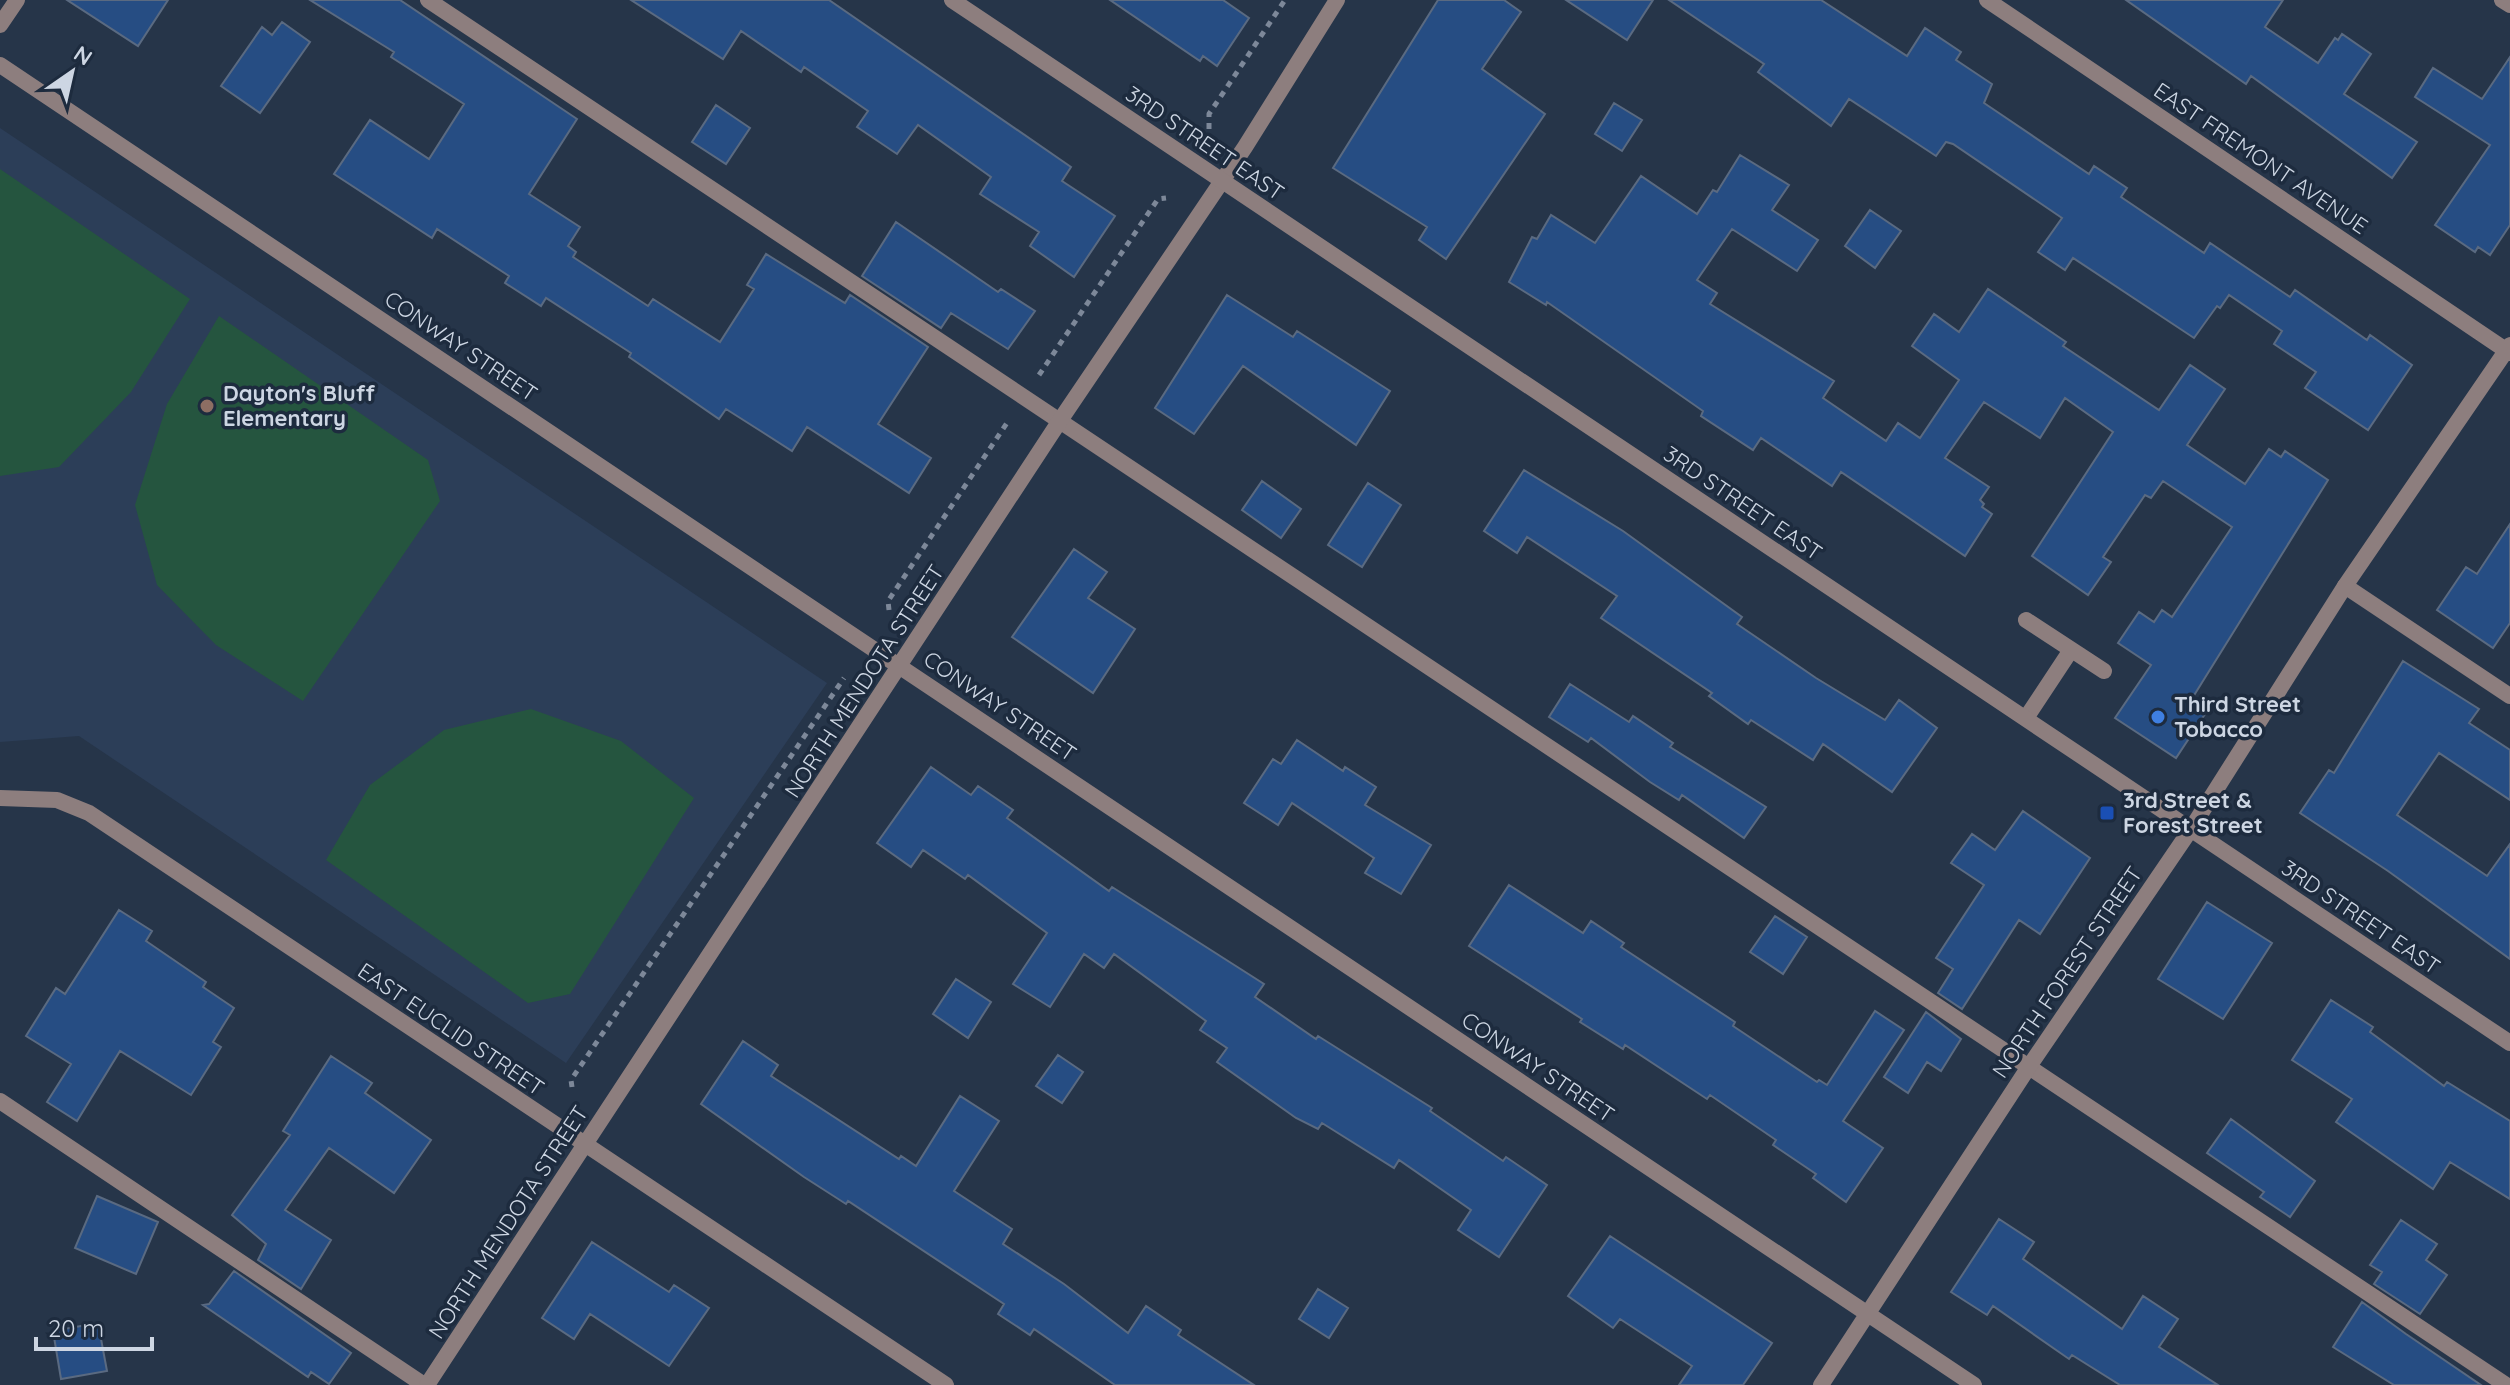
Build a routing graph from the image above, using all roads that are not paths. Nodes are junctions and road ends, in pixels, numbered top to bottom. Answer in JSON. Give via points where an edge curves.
{"nodes":[{"id":1,"x":17,"y":0,"type":"edge"},
{"id":2,"x":428,"y":0,"type":"edge"},
{"id":3,"x":952,"y":0,"type":"edge"},
{"id":4,"x":1337,"y":0,"type":"edge"},
{"id":5,"x":1987,"y":0,"type":"edge"},
{"id":6,"x":2502,"y":0,"type":"edge"},
{"id":7,"x":2510,"y":5,"type":"edge"},
{"id":8,"x":0,"y":25,"type":"edge"},
{"id":9,"x":0,"y":65,"type":"edge"},
{"id":10,"x":1223,"y":181,"type":"junction"},
{"id":11,"x":2509,"y":349,"type":"edge"},
{"id":12,"x":1061,"y":419,"type":"junction"},
{"id":13,"x":2345,"y":586,"type":"junction"},
{"id":14,"x":2026,"y":620,"type":"dead end"},
{"id":15,"x":2071,"y":650,"type":"junction"},
{"id":16,"x":902,"y":666,"type":"junction"},
{"id":17,"x":2104,"y":671,"type":"dead end"},
{"id":18,"x":2510,"y":696,"type":"edge"},
{"id":19,"x":2026,"y":718,"type":"junction"},
{"id":20,"x":0,"y":798,"type":"edge"},
{"id":21,"x":2191,"y":829,"type":"junction"},
{"id":22,"x":2510,"y":1043,"type":"edge"},
{"id":23,"x":2028,"y":1068,"type":"junction"},
{"id":24,"x":0,"y":1101,"type":"edge"},
{"id":25,"x":585,"y":1145,"type":"junction"},
{"id":26,"x":1868,"y":1315,"type":"junction"},
{"id":27,"x":425,"y":1385,"type":"edge"},
{"id":28,"x":946,"y":1385,"type":"edge"},
{"id":29,"x":1821,"y":1385,"type":"edge"},
{"id":30,"x":1974,"y":1385,"type":"edge"},
{"id":31,"x":2506,"y":1385,"type":"edge"}],
"edges":[{"from":1,"to":8,"type":"street"},
{"from":2,"to":12,"type":"street"},
{"from":3,"to":10,"type":"street","name":"3RD STREET EAST"},
{"from":4,"to":10,"type":"street","name":"NORTH MENDOTA STREET"},
{"from":5,"to":11,"type":"street","name":"EAST FREMONT AVENUE"},
{"from":6,"to":7,"type":"street"},
{"from":9,"to":16,"type":"street","name":"CONWAY STREET"},
{"from":10,"to":12,"type":"street","name":"NORTH MENDOTA STREET"},
{"from":10,"to":19,"type":"street","name":"3RD STREET EAST"},
{"from":11,"to":13,"type":"street","name":"NORTH FOREST STREET"},
{"from":12,"to":16,"type":"street","name":"NORTH MENDOTA STREET"},
{"from":12,"to":23,"type":"street"},
{"from":13,"to":18,"type":"street"},
{"from":13,"to":21,"type":"street","name":"NORTH FOREST STREET"},
{"from":14,"to":15,"type":"street"},
{"from":15,"to":17,"type":"street"},
{"from":15,"to":19,"type":"street"},
{"from":16,"to":25,"type":"street","name":"NORTH MENDOTA STREET"},
{"from":16,"to":26,"type":"street","name":"CONWAY STREET"},
{"from":19,"to":21,"type":"street","name":"3RD STREET EAST"},
{"from":20,"to":25,"type":"street","name":"EAST EUCLID STREET","via":[[57,800],[89,813]]},
{"from":21,"to":22,"type":"street","name":"3RD STREET EAST"},
{"from":21,"to":23,"type":"street","name":"NORTH FOREST STREET"},
{"from":23,"to":26,"type":"street","name":"NORTH FOREST STREET"},
{"from":23,"to":31,"type":"street"},
{"from":24,"to":27,"type":"street"},
{"from":25,"to":27,"type":"street","name":"NORTH MENDOTA STREET"},
{"from":25,"to":28,"type":"street","name":"EAST EUCLID STREET"},
{"from":26,"to":29,"type":"street","name":"NORTH FOREST STREET"},
{"from":26,"to":30,"type":"street","name":"CONWAY STREET"}]}
